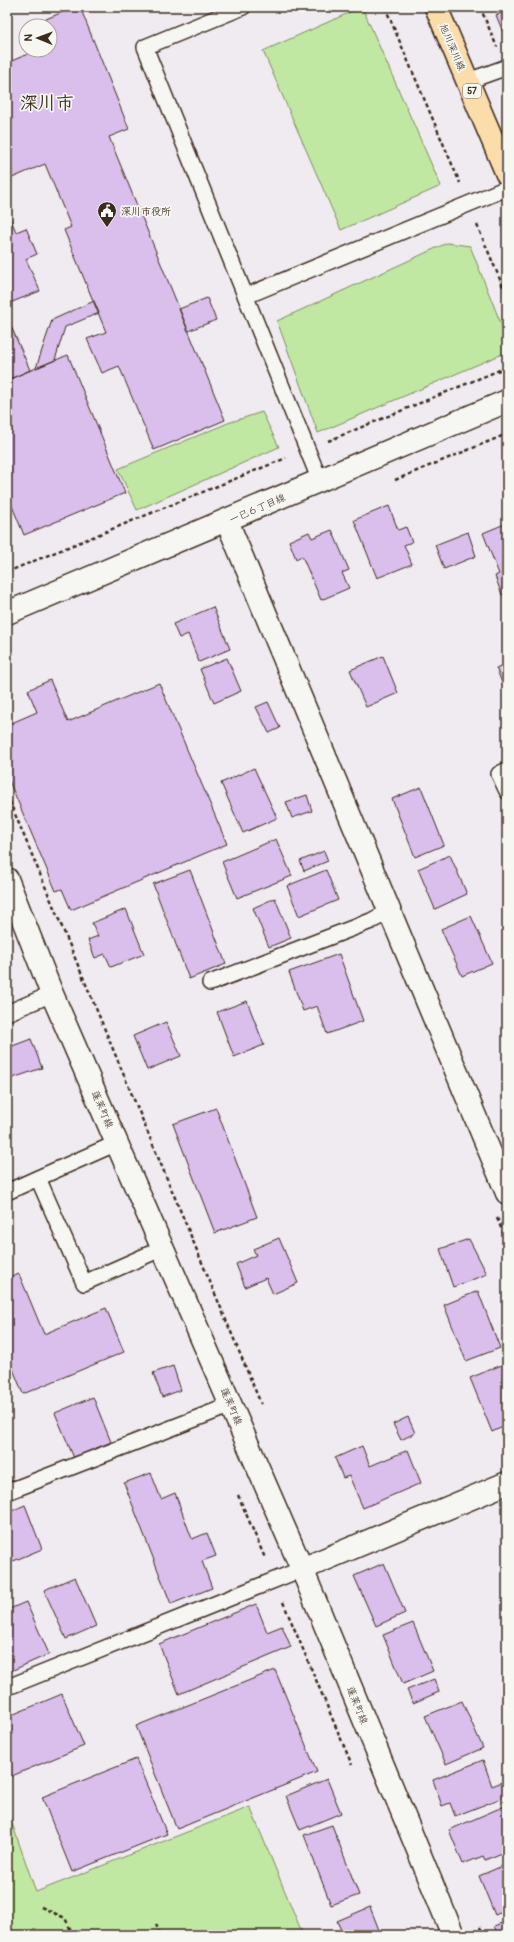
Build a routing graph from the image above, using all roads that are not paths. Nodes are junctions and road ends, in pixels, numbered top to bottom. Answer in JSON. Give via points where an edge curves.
{"nodes":[{"id":1,"x":243,"y":7,"type":"edge"},
{"id":2,"x":436,"y":7,"type":"edge"},
{"id":3,"x":506,"y":67,"type":"edge"},
{"id":4,"x":468,"y":81,"type":"junction"},
{"id":5,"x":507,"y":174,"type":"edge"},
{"id":6,"x":507,"y":188,"type":"edge"},
{"id":7,"x":246,"y":296,"type":"junction"},
{"id":8,"x":507,"y":401,"type":"edge"},
{"id":9,"x":320,"y":481,"type":"junction"},
{"id":10,"x":227,"y":521,"type":"junction"},
{"id":11,"x":7,"y":612,"type":"edge"},
{"id":12,"x":507,"y":770,"type":"edge"},
{"id":13,"x":507,"y":791,"type":"edge"},
{"id":14,"x":7,"y":879,"type":"edge"},
{"id":15,"x":390,"y":911,"type":"junction"},
{"id":16,"x":210,"y":983,"type":"dead end"},
{"id":17,"x":52,"y":994,"type":"junction"},
{"id":18,"x":7,"y":1013,"type":"edge"},
{"id":19,"x":117,"y":1143,"type":"junction"},
{"id":20,"x":38,"y":1178,"type":"junction"},
{"id":21,"x":7,"y":1192,"type":"edge"},
{"id":22,"x":507,"y":1192,"type":"edge"},
{"id":23,"x":163,"y":1248,"type":"junction"},
{"id":24,"x":231,"y":1405,"type":"junction"},
{"id":25,"x":507,"y":1483,"type":"edge"},
{"id":26,"x":7,"y":1492,"type":"edge"},
{"id":27,"x":302,"y":1570,"type":"junction"},
{"id":28,"x":13,"y":1685,"type":"dead end"},
{"id":29,"x":453,"y":1935,"type":"edge"}],
"edges":[{"from":1,"to":7,"type":"lane","via":[[145,47]]},
{"from":2,"to":4,"type":"main road","name":"旭川深川線","number":"57"},
{"from":3,"to":4,"type":"lane"},
{"from":4,"to":5,"type":"main road","name":"旭川深川線","number":"57"},
{"from":6,"to":7,"type":"lane"},
{"from":7,"to":9,"type":"lane"},
{"from":8,"to":9,"type":"street","name":"一已６丁目線"},
{"from":9,"to":10,"type":"street","name":"一已６丁目線"},
{"from":10,"to":11,"type":"street","name":"一已６丁目線"},
{"from":10,"to":15,"type":"street"},
{"from":12,"to":13,"type":"lane","via":[[499,774]]},
{"from":14,"to":17,"type":"street","name":"蓬莱町線"},
{"from":15,"to":16,"type":"lane","via":[[371,921]]},
{"from":15,"to":22,"type":"street"},
{"from":17,"to":18,"type":"lane"},
{"from":17,"to":19,"type":"street","name":"蓬莱町線"},
{"from":19,"to":20,"type":"lane"},
{"from":19,"to":23,"type":"street","name":"蓬莱町線"},
{"from":20,"to":21,"type":"lane"},
{"from":20,"to":23,"type":"lane","via":[[84,1283]]},
{"from":23,"to":24,"type":"street","name":"蓬莱町線"},
{"from":24,"to":26,"type":"lane"},
{"from":24,"to":27,"type":"street","name":"蓬莱町線"},
{"from":25,"to":27,"type":"street"},
{"from":27,"to":28,"type":"lane"},
{"from":27,"to":29,"type":"street","name":"蓬莱町線"}]}
